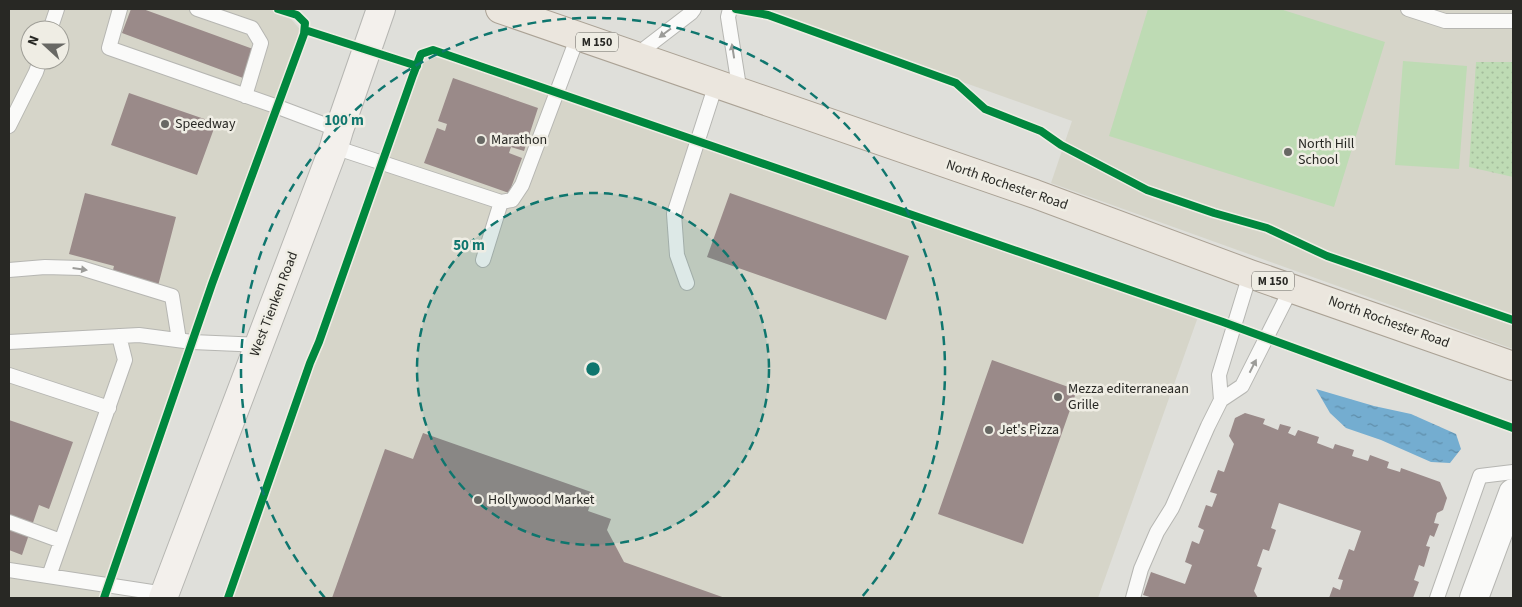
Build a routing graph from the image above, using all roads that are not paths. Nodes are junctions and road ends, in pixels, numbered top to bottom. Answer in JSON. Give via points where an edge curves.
{"nodes":[{"id":1,"x":120,"y":9,"type":"edge"},
{"id":2,"x":196,"y":9,"type":"edge"},
{"id":3,"x":381,"y":9,"type":"edge"},
{"id":4,"x":500,"y":9,"type":"edge"},
{"id":5,"x":694,"y":9,"type":"edge"},
{"id":6,"x":730,"y":9,"type":"edge"},
{"id":7,"x":1408,"y":9,"type":"edge"},
{"id":8,"x":1513,"y":21,"type":"edge"},
{"id":9,"x":578,"y":36,"type":"junction"},
{"id":10,"x":635,"y":56,"type":"junction"},
{"id":11,"x":37,"y":70,"type":"edge"},
{"id":12,"x":728,"y":88,"type":"junction"},
{"id":13,"x":245,"y":96,"type":"junction"},
{"id":14,"x":9,"y":126,"type":"edge"},
{"id":15,"x":337,"y":139,"type":"junction"},
{"id":16,"x":501,"y":202,"type":"junction"},
{"id":17,"x":483,"y":260,"type":"dead end"},
{"id":18,"x":9,"y":270,"type":"edge"},
{"id":19,"x":1250,"y":274,"type":"junction"},
{"id":20,"x":687,"y":283,"type":"dead end"},
{"id":21,"x":1292,"y":288,"type":"junction"},
{"id":22,"x":119,"y":336,"type":"junction"},
{"id":23,"x":179,"y":340,"type":"junction"},
{"id":24,"x":9,"y":342,"type":"edge"},
{"id":25,"x":259,"y":345,"type":"junction"},
{"id":26,"x":1513,"y":366,"type":"edge"},
{"id":27,"x":9,"y":375,"type":"edge"},
{"id":28,"x":1221,"y":400,"type":"junction"},
{"id":29,"x":109,"y":408,"type":"junction"},
{"id":30,"x":1513,"y":472,"type":"edge"},
{"id":31,"x":1513,"y":493,"type":"edge"},
{"id":32,"x":9,"y":522,"type":"edge"},
{"id":33,"x":61,"y":541,"type":"junction"},
{"id":34,"x":9,"y":570,"type":"edge"},
{"id":35,"x":49,"y":576,"type":"junction"},
{"id":36,"x":164,"y":596,"type":"edge"},
{"id":37,"x":1133,"y":598,"type":"edge"},
{"id":38,"x":1437,"y":598,"type":"edge"},
{"id":39,"x":1474,"y":598,"type":"edge"}],
"edges":[{"from":1,"to":13,"type":"lane","via":[[109,48]]},
{"from":2,"to":13,"type":"lane","via":[[252,28],[261,43]]},
{"from":3,"to":15,"type":"main road","name":"West Tienken Road"},
{"from":4,"to":9,"type":"main road","name":"North Rochester Road","number":"M 150"},
{"from":5,"to":10,"type":"lane","one_way":true},
{"from":12,"to":6,"type":"lane","one_way":true},
{"from":7,"to":8,"type":"lane","via":[[1445,21]]},
{"from":9,"to":10,"type":"main road","name":"North Rochester Road","number":"M 150"},
{"from":9,"to":16,"type":"lane","via":[[522,185],[512,200]]},
{"from":10,"to":12,"type":"main road","name":"North Rochester Road","number":"M 150"},
{"from":11,"to":14,"type":"lane"},
{"from":12,"to":19,"type":"main road","name":"North Rochester Road","number":"M 150","via":[[1034,194]]},
{"from":12,"to":20,"type":"lane","via":[[674,214],[677,255]]},
{"from":13,"to":15,"type":"lane"},
{"from":15,"to":16,"type":"lane"},
{"from":15,"to":25,"type":"main road","name":"West Tienken Road"},
{"from":16,"to":17,"type":"lane"},
{"from":18,"to":23,"type":"lane","one_way":true,"via":[[81,268],[172,296]]},
{"from":19,"to":21,"type":"main road","name":"North Rochester Road","number":"M 150"},
{"from":19,"to":28,"type":"lane","via":[[1219,375]]},
{"from":21,"to":26,"type":"main road","name":"North Rochester Road","number":"M 150"},
{"from":28,"to":21,"type":"lane","one_way":true,"via":[[1242,386]]},
{"from":22,"to":23,"type":"lane"},
{"from":22,"to":24,"type":"lane"},
{"from":22,"to":29,"type":"lane","via":[[126,360]]},
{"from":23,"to":25,"type":"lane"},
{"from":25,"to":36,"type":"main road","name":"West Tienken Road"},
{"from":27,"to":29,"type":"lane"},
{"from":28,"to":37,"type":"lane","via":[[1172,508],[1157,532]]},
{"from":29,"to":33,"type":"lane"},
{"from":30,"to":38,"type":"lane","via":[[1480,476]]},
{"from":31,"to":39,"type":"street"},
{"from":32,"to":33,"type":"lane"},
{"from":33,"to":35,"type":"lane"},
{"from":34,"to":35,"type":"lane"},
{"from":35,"to":36,"type":"lane"}]}
